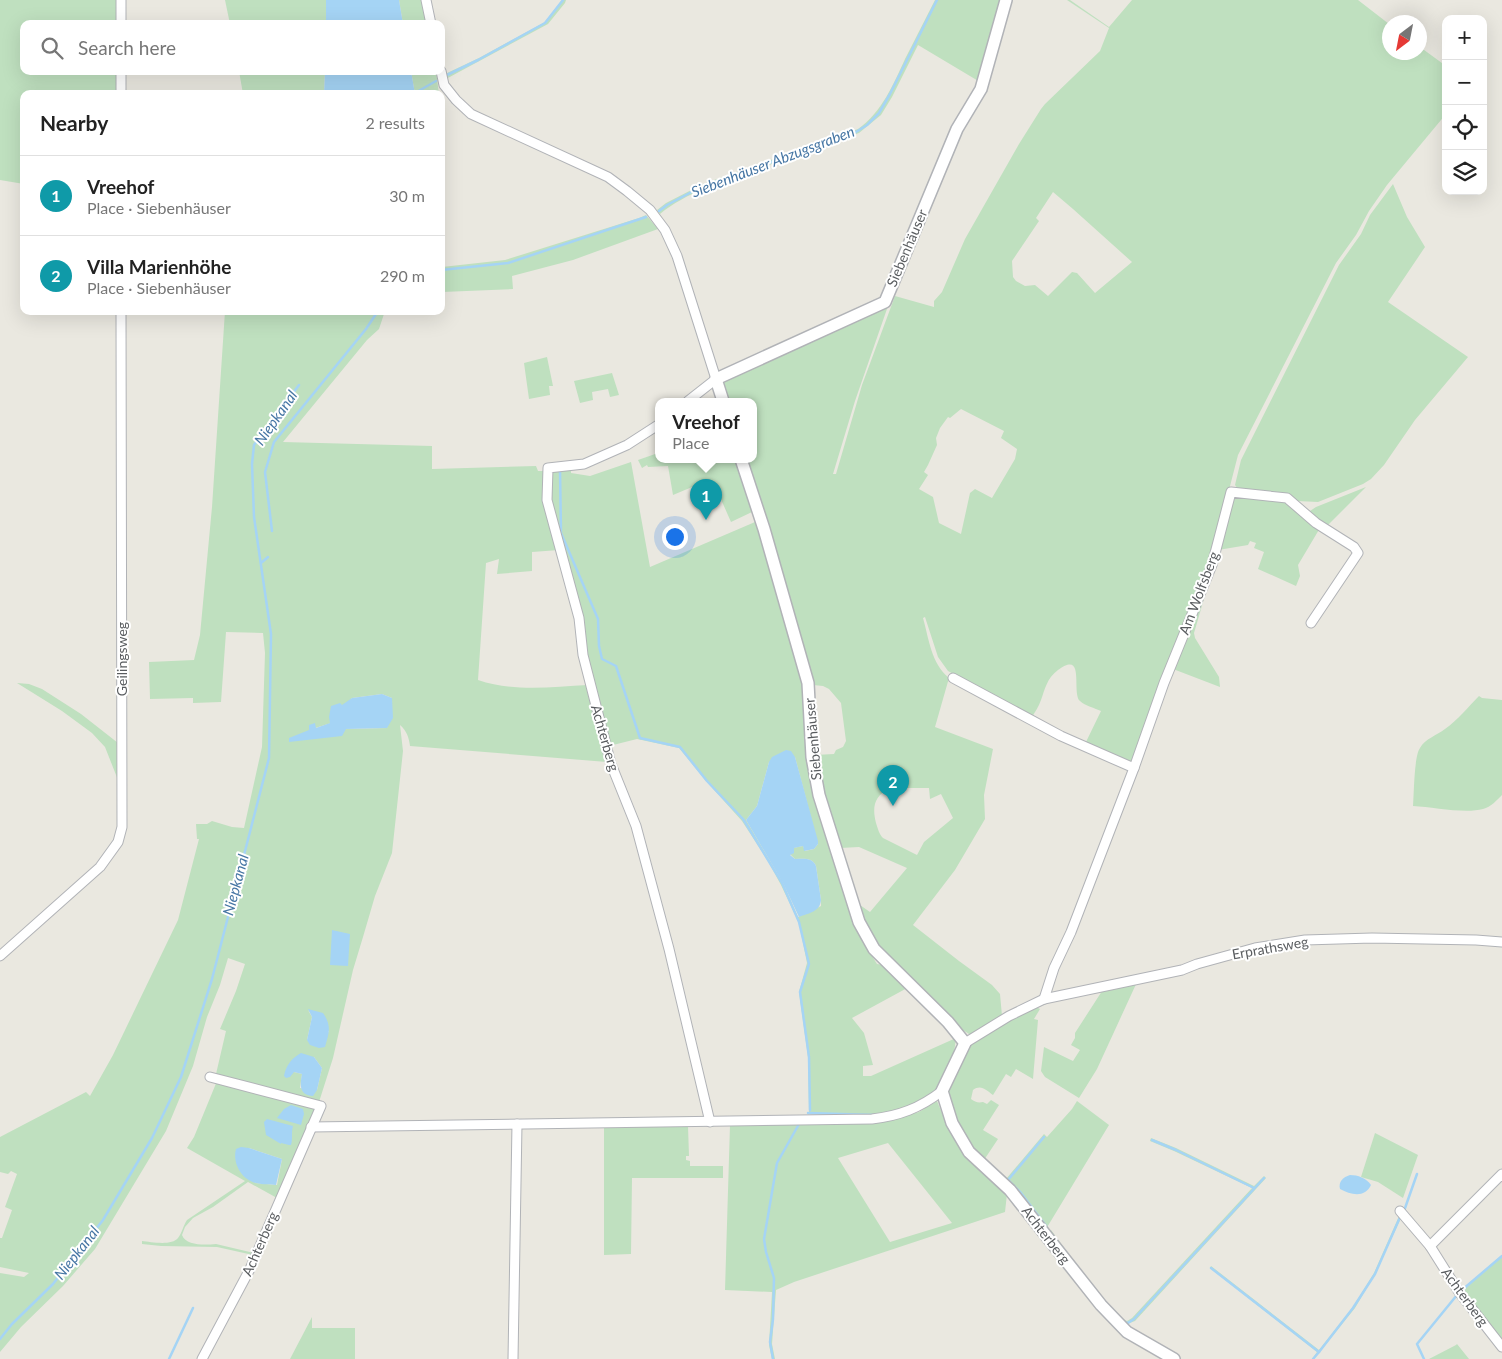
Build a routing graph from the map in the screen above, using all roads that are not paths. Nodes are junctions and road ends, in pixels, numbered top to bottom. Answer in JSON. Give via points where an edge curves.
{"nodes":[{"id":1,"x":122,"y":0,"type":"edge"},
{"id":2,"x":426,"y":0,"type":"edge"},
{"id":3,"x":1006,"y":0,"type":"edge"},
{"id":4,"x":122,"y":20,"type":"edge"},
{"id":5,"x":430,"y":20,"type":"edge"},
{"id":6,"x":121,"y":75,"type":"edge"},
{"id":7,"x":442,"y":75,"type":"edge"},
{"id":8,"x":121,"y":90,"type":"edge"},
{"id":9,"x":122,"y":315,"type":"edge"},
{"id":10,"x":716,"y":379,"type":"junction"},
{"id":11,"x":692,"y":398,"type":"edge"},
{"id":12,"x":722,"y":398,"type":"edge"},
{"id":13,"x":655,"y":427,"type":"edge"},
{"id":14,"x":742,"y":463,"type":"edge"},
{"id":15,"x":1311,"y":623,"type":"dead end"},
{"id":16,"x":953,"y":678,"type":"dead end"},
{"id":17,"x":1134,"y":768,"type":"junction"},
{"id":18,"x":1502,"y":942,"type":"edge"},
{"id":19,"x":0,"y":956,"type":"edge"},
{"id":20,"x":1044,"y":999,"type":"junction"},
{"id":21,"x":964,"y":1043,"type":"junction"},
{"id":22,"x":210,"y":1077,"type":"dead end"},
{"id":23,"x":942,"y":1091,"type":"junction"},
{"id":24,"x":710,"y":1122,"type":"junction"},
{"id":25,"x":517,"y":1124,"type":"junction"},
{"id":26,"x":312,"y":1127,"type":"junction"},
{"id":27,"x":1502,"y":1174,"type":"edge"},
{"id":28,"x":1400,"y":1211,"type":"dead end"},
{"id":29,"x":1430,"y":1246,"type":"junction"},
{"id":30,"x":1502,"y":1347,"type":"edge"},
{"id":31,"x":202,"y":1359,"type":"edge"},
{"id":32,"x":513,"y":1359,"type":"edge"},
{"id":33,"x":1174,"y":1359,"type":"edge"}],
"edges":[{"from":1,"to":4,"type":"street"},
{"from":2,"to":5,"type":"street"},
{"from":3,"to":10,"type":"street","name":"Siebenhäuser","via":[[981,89],[957,129],[885,302]]},
{"from":6,"to":8,"type":"street"},
{"from":7,"to":10,"type":"street","via":[[444,85],[471,114],[608,178],[650,210],[665,230],[677,256]]},
{"from":9,"to":19,"type":"street","name":"Geilingsweg","via":[[122,827],[118,842],[100,867]]},
{"from":10,"to":11,"type":"street"},
{"from":10,"to":12,"type":"street"},
{"from":13,"to":24,"type":"street","name":"Achterberg","via":[[627,446],[584,464],[548,468],[547,500],[580,618],[583,655],[611,764],[636,826],[670,949]]},
{"from":14,"to":21,"type":"street","name":"Siebenhäuser","via":[[808,683],[812,757],[818,795],[859,922],[874,950],[948,1022]]},
{"from":15,"to":17,"type":"street","name":"Am Wolfsberg","via":[[1358,553],[1287,498],[1230,492],[1212,565]]},
{"from":16,"to":17,"type":"street","via":[[1061,736]]},
{"from":17,"to":20,"type":"street","name":"Am Wolfsberg"},
{"from":18,"to":20,"type":"street","name":"Erprathsweg","via":[[1304,940],[1255,948],[1182,970]]},
{"from":20,"to":21,"type":"street","name":"Erprathsweg"},
{"from":21,"to":23,"type":"street"},
{"from":22,"to":26,"type":"street","name":"Achterberg","via":[[321,1106]]},
{"from":23,"to":24,"type":"street","via":[[929,1102],[894,1116],[872,1119]]},
{"from":23,"to":33,"type":"street","name":"Achterberg","via":[[952,1123],[969,1152],[1010,1190],[1101,1305],[1127,1332]]},
{"from":24,"to":25,"type":"street"},
{"from":25,"to":26,"type":"street"},
{"from":25,"to":32,"type":"street"},
{"from":26,"to":31,"type":"street","name":"Achterberg","via":[[250,1269]]},
{"from":27,"to":29,"type":"street"},
{"from":28,"to":29,"type":"street","name":"Achterberg"},
{"from":29,"to":30,"type":"street","name":"Achterberg","via":[[1459,1292]]}]}
